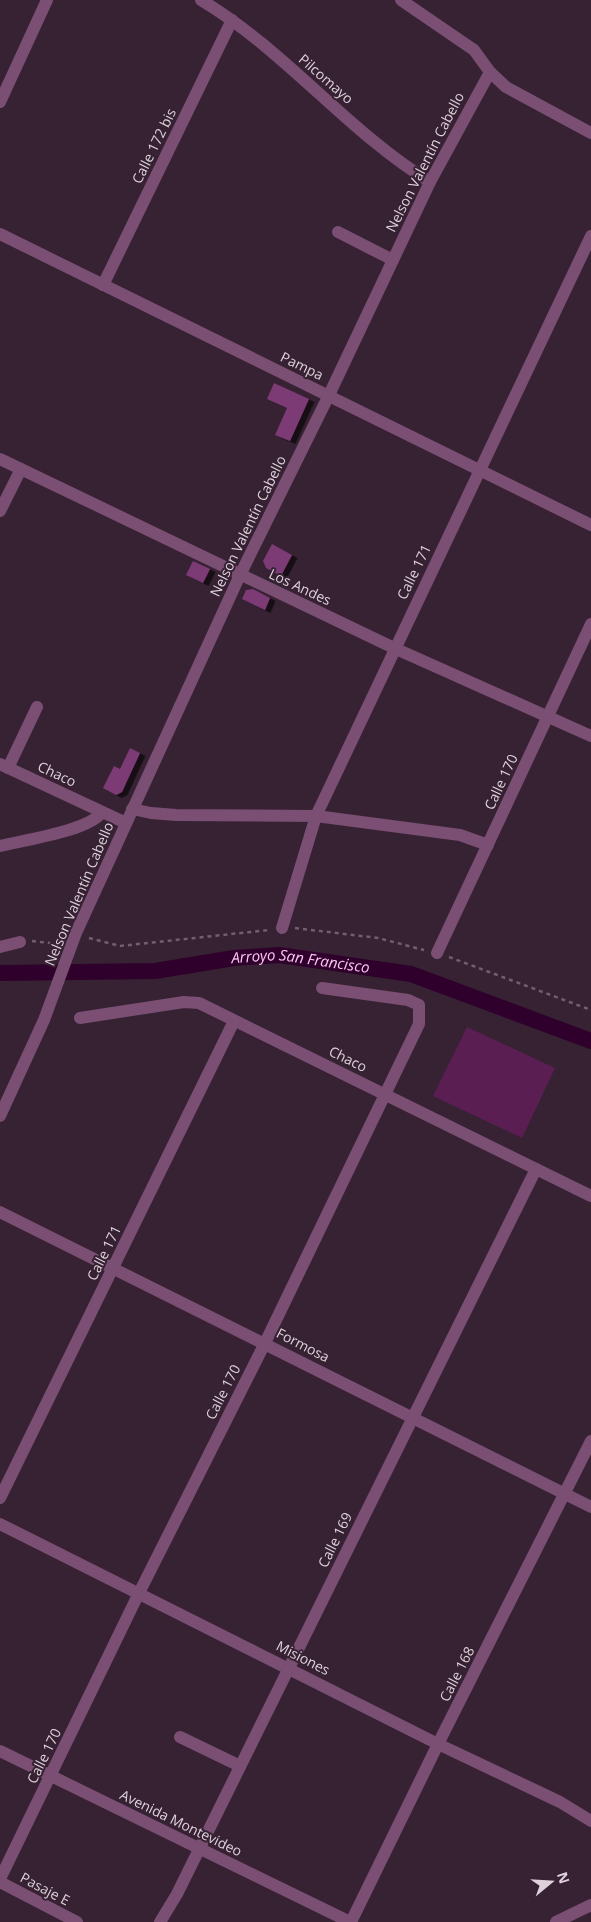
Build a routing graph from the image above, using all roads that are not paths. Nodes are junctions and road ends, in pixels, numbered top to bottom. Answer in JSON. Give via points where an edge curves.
{"nodes":[{"id":1,"x":47,"y":0,"type":"edge"},
{"id":2,"x":201,"y":0,"type":"edge"},
{"id":3,"x":401,"y":0,"type":"edge"},
{"id":4,"x":232,"y":20,"type":"junction"},
{"id":5,"x":490,"y":72,"type":"junction"},
{"id":6,"x":0,"y":102,"type":"edge"},
{"id":7,"x":591,"y":133,"type":"edge"},
{"id":8,"x":430,"y":182,"type":"junction"},
{"id":9,"x":338,"y":232,"type":"dead end"},
{"id":10,"x":0,"y":234,"type":"edge"},
{"id":11,"x":591,"y":236,"type":"edge"},
{"id":12,"x":393,"y":260,"type":"junction"},
{"id":13,"x":102,"y":285,"type":"junction"},
{"id":14,"x":329,"y":395,"type":"junction"},
{"id":15,"x":0,"y":459,"type":"edge"},
{"id":16,"x":21,"y":469,"type":"junction"},
{"id":17,"x":480,"y":470,"type":"junction"},
{"id":18,"x":0,"y":511,"type":"edge"},
{"id":19,"x":591,"y":525,"type":"edge"},
{"id":20,"x":240,"y":575,"type":"junction"},
{"id":21,"x":591,"y":624,"type":"edge"},
{"id":22,"x":394,"y":648,"type":"junction"},
{"id":23,"x":37,"y":707,"type":"dead end"},
{"id":24,"x":548,"y":716,"type":"junction"},
{"id":25,"x":591,"y":736,"type":"edge"},
{"id":26,"x":4,"y":766,"type":"edge"},
{"id":27,"x":132,"y":809,"type":"junction"},
{"id":28,"x":102,"y":812,"type":"junction"},
{"id":29,"x":316,"y":816,"type":"junction"},
{"id":30,"x":126,"y":823,"type":"junction"},
{"id":31,"x":488,"y":845,"type":"junction"},
{"id":32,"x":0,"y":846,"type":"edge"},
{"id":33,"x":282,"y":928,"type":"road end"},
{"id":34,"x":20,"y":942,"type":"road end"},
{"id":35,"x":0,"y":947,"type":"edge"},
{"id":36,"x":437,"y":953,"type":"road end"},
{"id":37,"x":322,"y":988,"type":"dead end"},
{"id":38,"x":80,"y":1018,"type":"dead end"},
{"id":39,"x":234,"y":1021,"type":"junction"},
{"id":40,"x":386,"y":1094,"type":"junction"},
{"id":41,"x":0,"y":1116,"type":"edge"},
{"id":42,"x":536,"y":1169,"type":"junction"},
{"id":43,"x":591,"y":1196,"type":"edge"},
{"id":44,"x":0,"y":1212,"type":"edge"},
{"id":45,"x":113,"y":1270,"type":"junction"},
{"id":46,"x":265,"y":1343,"type":"junction"},
{"id":47,"x":412,"y":1417,"type":"junction"},
{"id":48,"x":591,"y":1441,"type":"edge"},
{"id":49,"x":566,"y":1494,"type":"junction"},
{"id":50,"x":0,"y":1498,"type":"edge"},
{"id":51,"x":591,"y":1507,"type":"edge"},
{"id":52,"x":0,"y":1524,"type":"edge"},
{"id":53,"x":138,"y":1595,"type":"junction"},
{"id":54,"x":290,"y":1668,"type":"junction"},
{"id":55,"x":180,"y":1737,"type":"dead end"},
{"id":56,"x":438,"y":1744,"type":"junction"},
{"id":57,"x":0,"y":1751,"type":"edge"},
{"id":58,"x":240,"y":1766,"type":"junction"},
{"id":59,"x":51,"y":1776,"type":"junction"},
{"id":60,"x":591,"y":1821,"type":"edge"},
{"id":61,"x":198,"y":1848,"type":"junction"},
{"id":62,"x":0,"y":1880,"type":"edge"},
{"id":63,"x":591,"y":1905,"type":"edge"},
{"id":64,"x":77,"y":1922,"type":"edge"},
{"id":65,"x":160,"y":1922,"type":"edge"},
{"id":66,"x":351,"y":1922,"type":"edge"},
{"id":67,"x":556,"y":1922,"type":"edge"}],
"edges":[{"from":1,"to":6,"type":"street"},
{"from":2,"to":4,"type":"street","name":"Pilcomayo"},
{"from":3,"to":5,"type":"street","via":[[474,50]]},
{"from":4,"to":8,"type":"street","name":"Pilcomayo","via":[[395,158]]},
{"from":4,"to":13,"type":"street","name":"Calle 172 bis"},
{"from":5,"to":7,"type":"street","via":[[506,87]]},
{"from":5,"to":8,"type":"street","name":"Nelson Valentín Cabello"},
{"from":8,"to":12,"type":"street","name":"Nelson Valentín Cabello"},
{"from":9,"to":12,"type":"street"},
{"from":10,"to":13,"type":"street","name":"Pampa"},
{"from":11,"to":17,"type":"street","name":"Calle 171"},
{"from":12,"to":14,"type":"street","name":"Nelson Valentín Cabello"},
{"from":13,"to":14,"type":"street","name":"Pampa"},
{"from":14,"to":17,"type":"street","name":"Pampa"},
{"from":14,"to":20,"type":"street","name":"Nelson Valentín Cabello"},
{"from":15,"to":16,"type":"street","name":"Los Andes"},
{"from":16,"to":18,"type":"street"},
{"from":16,"to":20,"type":"street","name":"Los Andes"},
{"from":17,"to":19,"type":"street","name":"Pampa"},
{"from":17,"to":22,"type":"street","name":"Calle 171"},
{"from":20,"to":22,"type":"street","name":"Los Andes"},
{"from":20,"to":27,"type":"street","name":"Nelson Valentín Cabello"},
{"from":21,"to":24,"type":"street","name":"Calle 170"},
{"from":22,"to":24,"type":"street","name":"Los Andes"},
{"from":22,"to":29,"type":"street","name":"Calle 171"},
{"from":23,"to":26,"type":"street"},
{"from":24,"to":25,"type":"street","name":"Los Andes"},
{"from":24,"to":31,"type":"street","name":"Calle 170"},
{"from":26,"to":28,"type":"street","name":"Chaco"},
{"from":27,"to":29,"type":"street","via":[[176,815]]},
{"from":27,"to":30,"type":"street","name":"Nelson Valentín Cabello"},
{"from":28,"to":30,"type":"street","name":"Chaco"},
{"from":28,"to":32,"type":"street","via":[[97,818],[76,827]]},
{"from":29,"to":31,"type":"street","via":[[460,835]]},
{"from":29,"to":33,"type":"street","name":"Calle 171"},
{"from":30,"to":41,"type":"street","name":"Nelson Valentín Cabello","via":[[69,949],[28,1058]]},
{"from":31,"to":36,"type":"street","name":"Calle 170"},
{"from":34,"to":35,"type":"street"},
{"from":37,"to":40,"type":"street","name":"Calle 170","via":[[408,1000],[419,1005],[419,1024]]},
{"from":38,"to":39,"type":"street","name":"Chaco","via":[[191,1002]]},
{"from":39,"to":40,"type":"street","name":"Chaco"},
{"from":39,"to":45,"type":"street","name":"Calle 171"},
{"from":40,"to":42,"type":"street","name":"Chaco"},
{"from":40,"to":46,"type":"street","name":"Calle 170"},
{"from":42,"to":43,"type":"street","name":"Chaco"},
{"from":42,"to":47,"type":"street","name":"Calle 169"},
{"from":44,"to":45,"type":"street","name":"Formosa"},
{"from":45,"to":46,"type":"street","name":"Formosa"},
{"from":45,"to":50,"type":"street","name":"Calle 171"},
{"from":46,"to":47,"type":"street","name":"Formosa"},
{"from":46,"to":53,"type":"street","name":"Calle 170"},
{"from":47,"to":49,"type":"street","name":"Formosa"},
{"from":47,"to":54,"type":"street","name":"Calle 169"},
{"from":48,"to":49,"type":"street","name":"Calle 168"},
{"from":49,"to":51,"type":"street","name":"Formosa"},
{"from":49,"to":56,"type":"street","name":"Calle 168"},
{"from":52,"to":53,"type":"street","name":"Misiones"},
{"from":53,"to":54,"type":"street","name":"Misiones"},
{"from":53,"to":59,"type":"street","name":"Calle 170"},
{"from":54,"to":56,"type":"street","name":"Misiones"},
{"from":54,"to":58,"type":"street","name":"Calle 169"},
{"from":55,"to":58,"type":"street"},
{"from":56,"to":60,"type":"street","name":"Misiones","via":[[560,1802]]},
{"from":56,"to":66,"type":"street","name":"Calle 168"},
{"from":57,"to":59,"type":"street","name":"Avenida Montevideo"},
{"from":58,"to":61,"type":"street","name":"Calle 169"},
{"from":59,"to":61,"type":"street","name":"Avenida Montevideo"},
{"from":59,"to":62,"type":"street","name":"Calle 170"},
{"from":61,"to":65,"type":"street","name":"Calle 169"},
{"from":61,"to":66,"type":"street","name":"Avenida Montevideo"},
{"from":62,"to":64,"type":"street","name":"Pasaje E"},
{"from":63,"to":67,"type":"street"}]}
